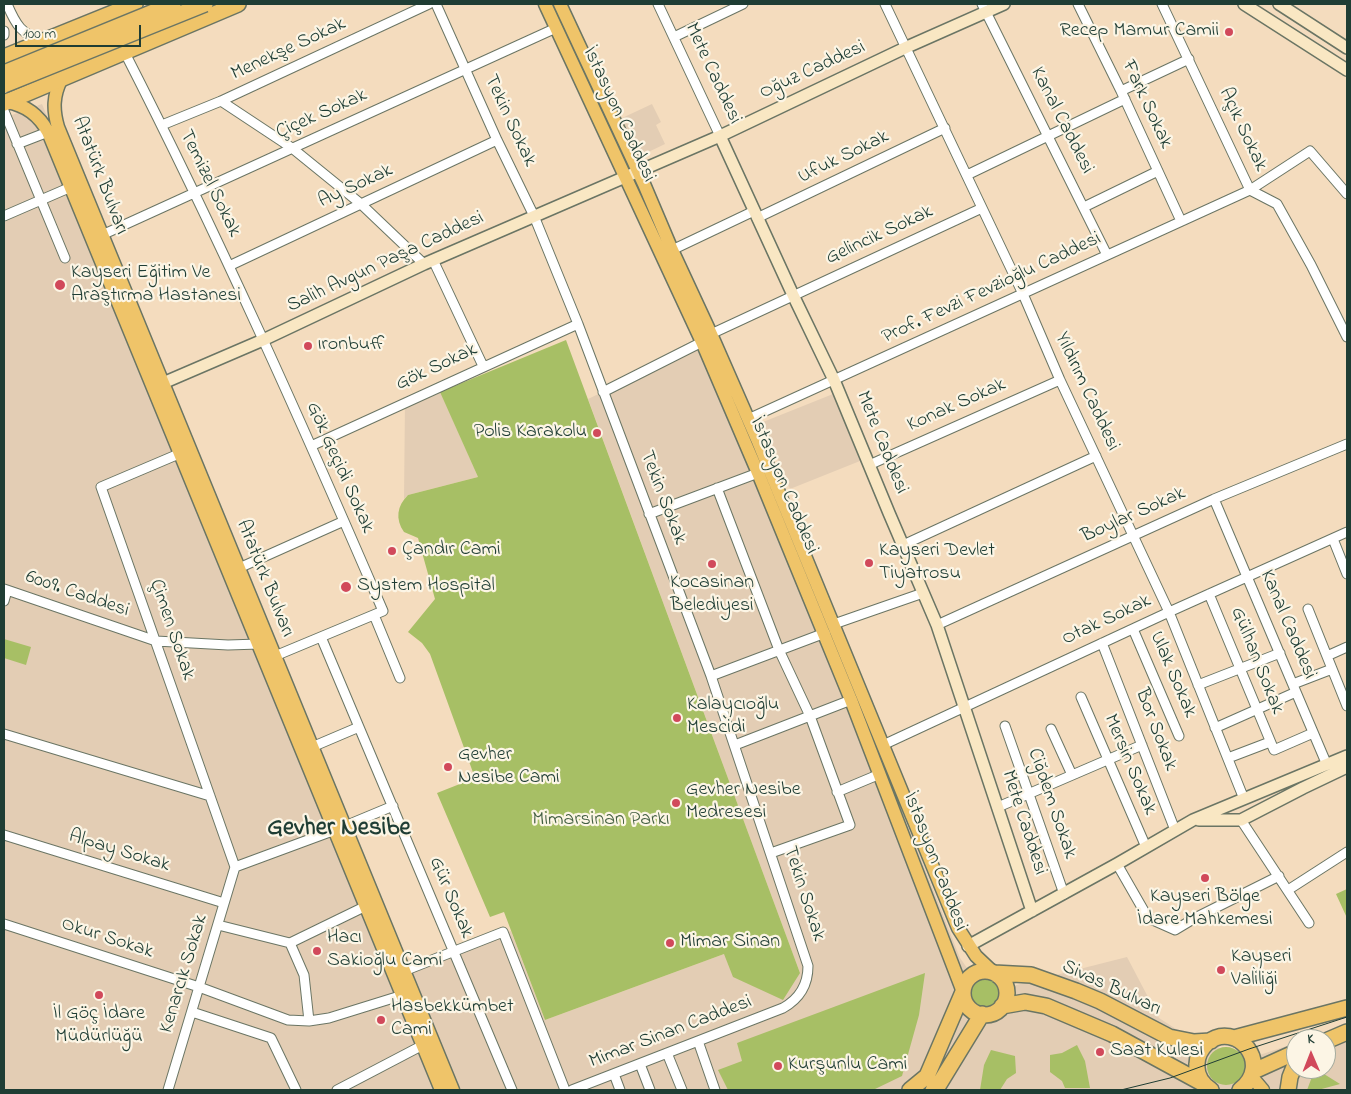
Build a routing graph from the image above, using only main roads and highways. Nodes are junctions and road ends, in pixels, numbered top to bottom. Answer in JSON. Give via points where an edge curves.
{"nodes":[{"id":1,"x":135,"y":4,"type":"edge"},
{"id":2,"x":173,"y":4,"type":"edge"},
{"id":3,"x":205,"y":4,"type":"edge"},
{"id":4,"x":238,"y":4,"type":"edge"},
{"id":5,"x":545,"y":4,"type":"edge"},
{"id":6,"x":560,"y":4,"type":"edge"},
{"id":7,"x":83,"y":25,"type":"junction"},
{"id":8,"x":47,"y":39,"type":"junction"},
{"id":9,"x":4,"y":56,"type":"edge"},
{"id":10,"x":104,"y":62,"type":"junction"},
{"id":11,"x":4,"y":73,"type":"edge"},
{"id":12,"x":61,"y":80,"type":"junction"},
{"id":13,"x":4,"y":85,"type":"edge"},
{"id":14,"x":4,"y":105,"type":"edge"},
{"id":15,"x":707,"y":338,"type":"junction"},
{"id":16,"x":829,"y":629,"type":"junction"},
{"id":17,"x":340,"y":828,"type":"junction"},
{"id":18,"x":994,"y":973,"type":"junction"},
{"id":19,"x":963,"y":992,"type":"junction"},
{"id":20,"x":1002,"y":1006,"type":"junction"},
{"id":21,"x":1347,"y":1008,"type":"edge"},
{"id":22,"x":982,"y":1014,"type":"junction"},
{"id":23,"x":1234,"y":1038,"type":"junction"},
{"id":24,"x":1210,"y":1041,"type":"junction"},
{"id":25,"x":1286,"y":1057,"type":"edge"},
{"id":26,"x":1253,"y":1074,"type":"junction"},
{"id":27,"x":1207,"y":1087,"type":"edge"},
{"id":28,"x":442,"y":1090,"type":"edge"},
{"id":29,"x":453,"y":1090,"type":"edge"},
{"id":30,"x":910,"y":1090,"type":"edge"},
{"id":31,"x":932,"y":1090,"type":"edge"},
{"id":32,"x":1240,"y":1090,"type":"edge"},
{"id":33,"x":1263,"y":1090,"type":"edge"}],
"edges":[{"from":1,"to":7,"type":"highway"},
{"from":2,"to":11,"type":"highway","bridge":true},
{"from":3,"to":13,"type":"highway","bridge":true},
{"from":4,"to":10,"type":"highway"},
{"from":5,"to":15,"type":"main road","name":"İstasyon Caddesi","via":[[624,176]]},
{"from":6,"to":15,"type":"main road","name":"İstasyon Caddesi","via":[[637,170]]},
{"from":7,"to":8,"type":"highway"},
{"from":7,"to":10,"type":"highway","via":[[75,36],[76,50],[86,60]]},
{"from":8,"to":9,"type":"highway"},
{"from":8,"to":12,"type":"highway","via":[[61,43],[70,54],[70,69]]},
{"from":10,"to":12,"type":"highway"},
{"from":12,"to":14,"type":"highway"},
{"from":12,"to":17,"type":"main road","name":"Atatürk Bulvarı","via":[[54,102],[56,119],[312,747]]},
{"from":14,"to":17,"type":"main road","name":"Atatürk Bulvarı","via":[[21,106],[34,114],[48,132],[258,644]]},
{"from":15,"to":16,"type":"main road","name":"İstasyon Caddesi","via":[[758,473]]},
{"from":15,"to":16,"type":"main road","name":"İstasyon Caddesi","via":[[748,419]]},
{"from":16,"to":18,"type":"main road","name":"İstasyon Caddesi","via":[[883,745],[958,928],[968,946]]},
{"from":16,"to":19,"type":"main road","name":"İstasyon Caddesi","via":[[851,700]]},
{"from":17,"to":28,"type":"main road","name":"Atatürk Bulvarı","via":[[366,906]]},
{"from":17,"to":29,"type":"main road","name":"Atatürk Bulvarı"},
{"from":18,"to":19,"type":"highway","via":[[980,972],[972,976]]},
{"from":18,"to":20,"type":"highway","via":[[1006,988]]},
{"from":18,"to":24,"type":"highway","name":"Sivas Bulvarı","via":[[1031,975],[1100,1001],[1169,1037],[1194,1042]]},
{"from":19,"to":22,"type":"highway","via":[[967,1005]]},
{"from":19,"to":30,"type":"highway","via":[[927,1076]]},
{"from":20,"to":22,"type":"highway","via":[[995,1012]]},
{"from":20,"to":27,"type":"highway","name":"Sivas Bulvarı","via":[[1025,1002],[1046,1006],[1112,1034]]},
{"from":21,"to":23,"type":"highway"},
{"from":22,"to":31,"type":"highway","via":[[938,1086]]},
{"from":23,"to":24,"type":"highway","name":"Sivas Bulvarı"},
{"from":23,"to":26,"type":"highway","via":[[1252,1053]]},
{"from":24,"to":27,"type":"highway","via":[[1197,1060],[1198,1073]]},
{"from":25,"to":26,"type":"highway"},
{"from":26,"to":32,"type":"highway"},
{"from":26,"to":33,"type":"main road"}]}
